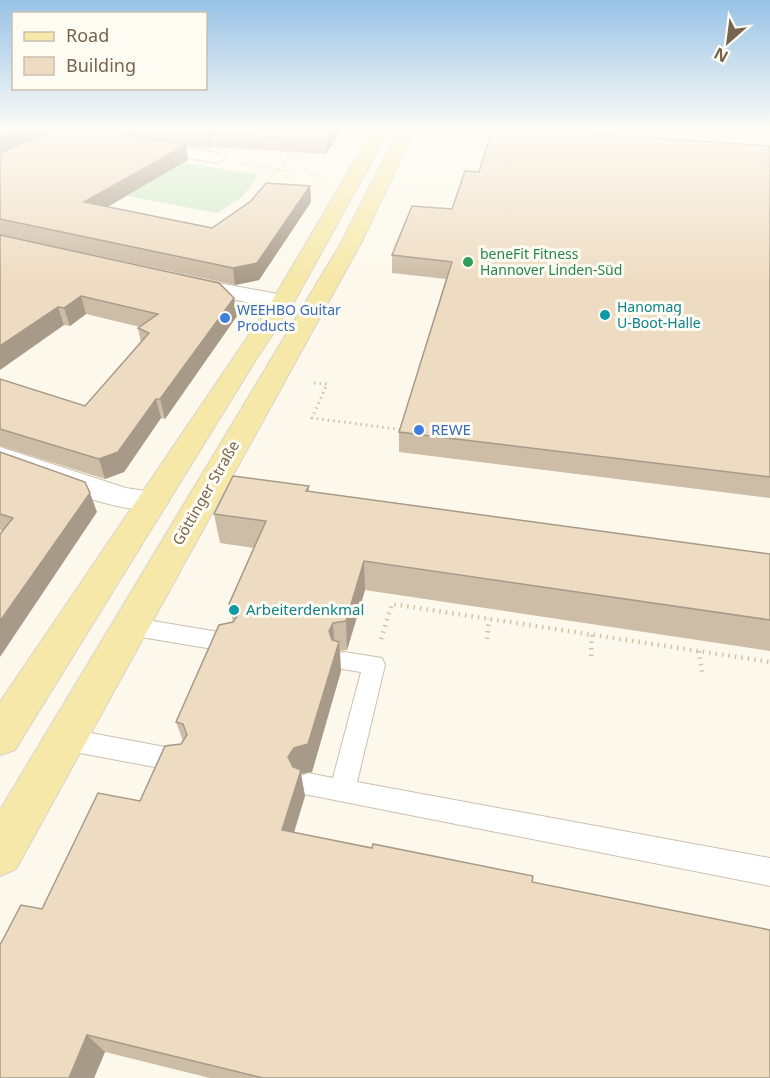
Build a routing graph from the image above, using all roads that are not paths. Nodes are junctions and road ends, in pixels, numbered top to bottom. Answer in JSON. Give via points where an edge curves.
{"nodes":[{"id":1,"x":352,"y":180,"type":"edge"},
{"id":2,"x":382,"y":180,"type":"edge"},
{"id":3,"x":168,"y":280,"type":"edge"},
{"id":4,"x":283,"y":302,"type":"junction"},
{"id":5,"x":0,"y":456,"type":"edge"},
{"id":6,"x":153,"y":501,"type":"junction"},
{"id":7,"x":129,"y":626,"type":"junction"},
{"id":8,"x":231,"y":643,"type":"edge"},
{"id":9,"x":344,"y":661,"type":"dead end"},
{"id":10,"x":0,"y":737,"type":"edge"},
{"id":11,"x":64,"y":740,"type":"junction"},
{"id":12,"x":181,"y":761,"type":"edge"},
{"id":13,"x":308,"y":785,"type":"dead end"},
{"id":14,"x":342,"y":791,"type":"junction"},
{"id":15,"x":0,"y":853,"type":"edge"},
{"id":16,"x":770,"y":872,"type":"edge"}],
"edges":[{"from":1,"to":4,"type":"main road"},
{"from":2,"to":7,"type":"main road","name":"Göttinger Straße","via":[[351,243]]},
{"from":3,"to":4,"type":"street"},
{"from":4,"to":6,"type":"main road"},
{"from":5,"to":6,"type":"street","via":[[123,498]]},
{"from":6,"to":10,"type":"main road"},
{"from":7,"to":8,"type":"lane"},
{"from":7,"to":11,"type":"main road","name":"Göttinger Straße"},
{"from":9,"to":14,"type":"lane","via":[[374,665]]},
{"from":11,"to":12,"type":"lane"},
{"from":11,"to":15,"type":"main road","name":"Göttinger Straße"},
{"from":13,"to":14,"type":"lane"},
{"from":14,"to":16,"type":"lane"}]}
